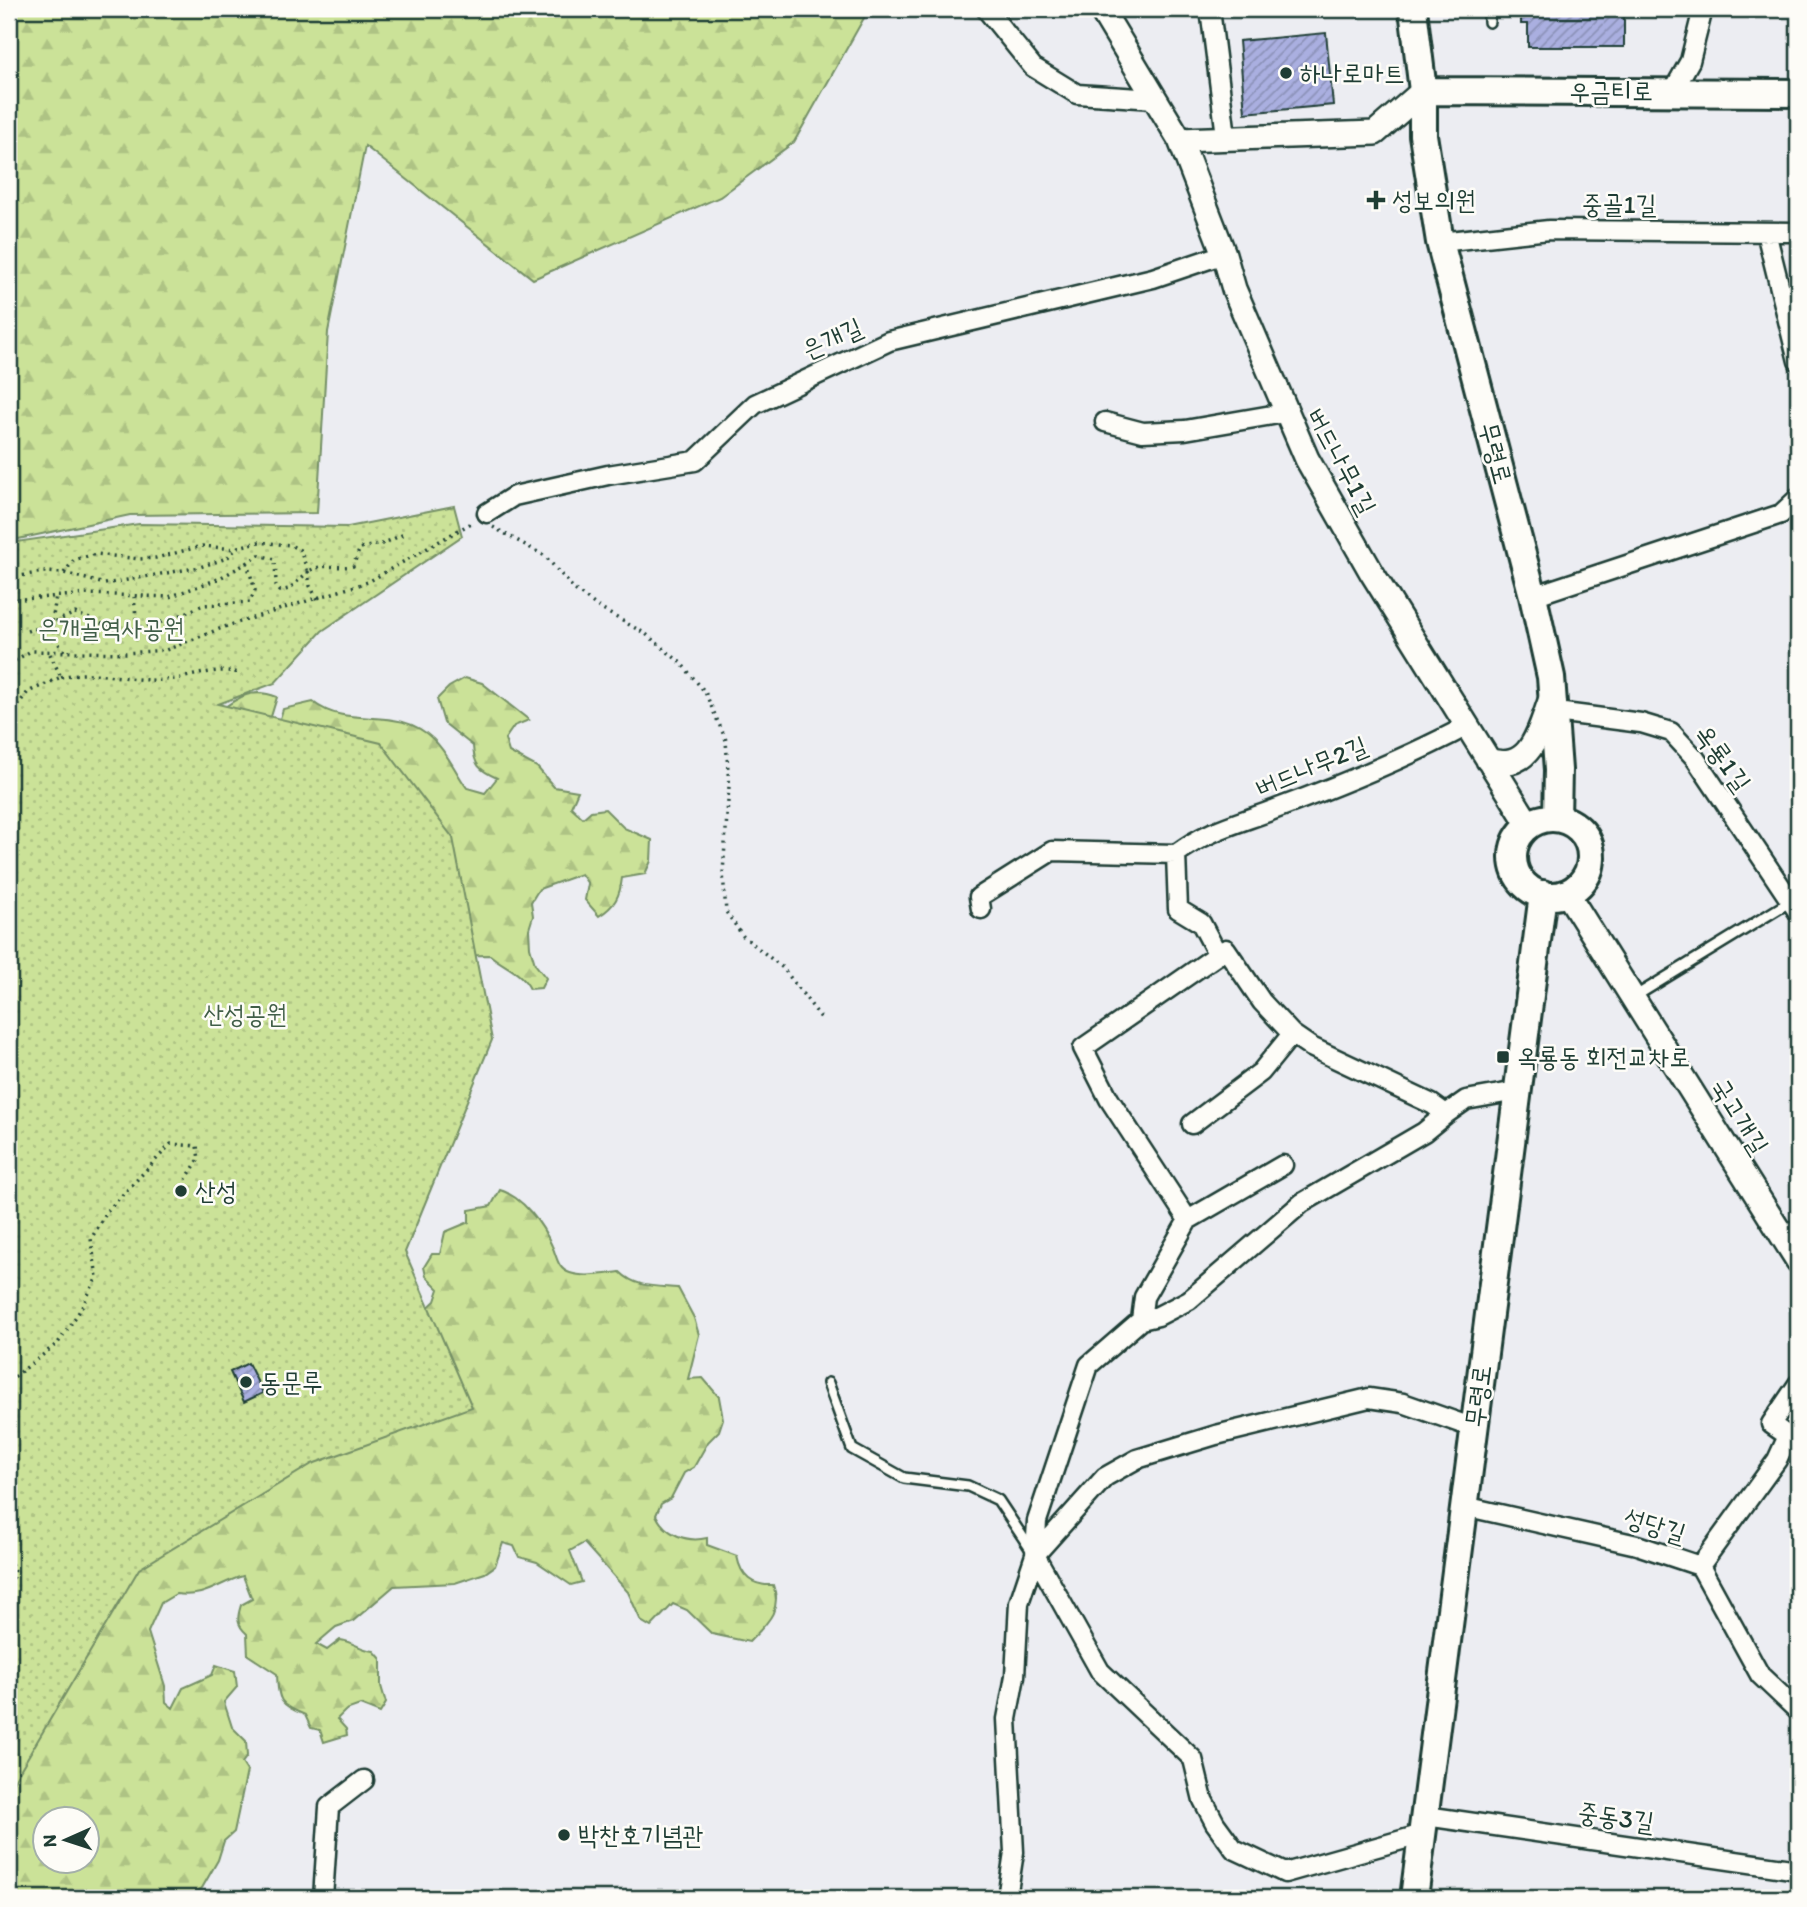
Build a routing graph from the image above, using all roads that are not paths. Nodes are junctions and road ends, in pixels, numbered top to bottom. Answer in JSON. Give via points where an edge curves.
{"nodes":[{"id":1,"x":986,"y":9,"type":"edge"},
{"id":2,"x":1101,"y":9,"type":"edge"},
{"id":3,"x":1210,"y":9,"type":"edge"},
{"id":4,"x":1413,"y":9,"type":"edge"},
{"id":5,"x":1489,"y":9,"type":"edge"},
{"id":6,"x":1703,"y":9,"type":"edge"},
{"id":7,"x":1489,"y":22,"type":"dead end"},
{"id":8,"x":1423,"y":90,"type":"junction"},
{"id":9,"x":1674,"y":91,"type":"junction"},
{"id":10,"x":1798,"y":93,"type":"edge"},
{"id":11,"x":1155,"y":99,"type":"junction"},
{"id":12,"x":1226,"y":136,"type":"junction"},
{"id":13,"x":1180,"y":140,"type":"junction"},
{"id":14,"x":1766,"y":232,"type":"junction"},
{"id":15,"x":1798,"y":232,"type":"edge"},
{"id":16,"x":1440,"y":242,"type":"junction"},
{"id":17,"x":1224,"y":254,"type":"junction"},
{"id":18,"x":1798,"y":360,"type":"edge"},
{"id":19,"x":1284,"y":413,"type":"junction"},
{"id":20,"x":1105,"y":422,"type":"dead end"},
{"id":21,"x":1798,"y":498,"type":"edge"},
{"id":22,"x":487,"y":513,"type":"road end"},
{"id":23,"x":1533,"y":596,"type":"junction"},
{"id":24,"x":1554,"y":703,"type":"junction"},
{"id":25,"x":1467,"y":726,"type":"junction"},
{"id":26,"x":1488,"y":760,"type":"junction"},
{"id":27,"x":1557,"y":818,"type":"junction"},
{"id":28,"x":1529,"y":825,"type":"junction"},
{"id":29,"x":1176,"y":855,"type":"junction"},
{"id":30,"x":1555,"y":894,"type":"junction"},
{"id":31,"x":1795,"y":907,"type":"edge"},
{"id":32,"x":981,"y":909,"type":"dead end"},
{"id":33,"x":1218,"y":955,"type":"junction"},
{"id":34,"x":1633,"y":998,"type":"junction"},
{"id":35,"x":1293,"y":1034,"type":"junction"},
{"id":36,"x":1517,"y":1091,"type":"junction"},
{"id":37,"x":1446,"y":1114,"type":"junction"},
{"id":38,"x":1192,"y":1124,"type":"dead end"},
{"id":39,"x":1283,"y":1166,"type":"dead end"},
{"id":40,"x":1188,"y":1220,"type":"junction"},
{"id":41,"x":1789,"y":1231,"type":"edge"},
{"id":42,"x":1798,"y":1261,"type":"edge"},
{"id":43,"x":1141,"y":1320,"type":"junction"},
{"id":44,"x":828,"y":1383,"type":"dead end"},
{"id":45,"x":1798,"y":1384,"type":"edge"},
{"id":46,"x":1474,"y":1427,"type":"junction"},
{"id":47,"x":1464,"y":1506,"type":"junction"},
{"id":48,"x":1035,"y":1555,"type":"junction"},
{"id":49,"x":1700,"y":1566,"type":"junction"},
{"id":50,"x":1798,"y":1711,"type":"edge"},
{"id":51,"x":364,"y":1780,"type":"dead end"},
{"id":52,"x":1425,"y":1825,"type":"junction"},
{"id":53,"x":1798,"y":1870,"type":"edge"},
{"id":54,"x":323,"y":1898,"type":"edge"},
{"id":55,"x":1007,"y":1898,"type":"edge"},
{"id":56,"x":1414,"y":1898,"type":"edge"}],
"edges":[{"from":1,"to":11,"type":"street","via":[[1032,67],[1077,93]]},
{"from":2,"to":11,"type":"street","name":"버드나무1길"},
{"from":3,"to":12,"type":"street"},
{"from":4,"to":8,"type":"main road","name":"무령로"},
{"from":5,"to":7,"type":"lane"},
{"from":6,"to":9,"type":"street","via":[[1690,61]]},
{"from":8,"to":9,"type":"main road","name":"우금티로"},
{"from":8,"to":12,"type":"street","via":[[1375,133]]},
{"from":8,"to":16,"type":"main road","name":"무령로","via":[[1423,135]]},
{"from":9,"to":10,"type":"main road","name":"우금티로"},
{"from":11,"to":13,"type":"street","name":"버드나무1길"},
{"from":12,"to":13,"type":"street"},
{"from":13,"to":17,"type":"street","name":"버드나무1길"},
{"from":14,"to":15,"type":"street","name":"중골1길"},
{"from":14,"to":16,"type":"street","name":"중골1길","via":[[1549,230]]},
{"from":14,"to":18,"type":"street"},
{"from":16,"to":23,"type":"main road","name":"무령로"},
{"from":17,"to":19,"type":"street","name":"버드나무1길"},
{"from":17,"to":22,"type":"street","name":"은개길","via":[[1153,278],[889,341],[755,404],[695,461],[514,496]]},
{"from":19,"to":20,"type":"street","via":[[1143,432]]},
{"from":19,"to":25,"type":"street","name":"버드나무1길","via":[[1372,573]]},
{"from":21,"to":23,"type":"street","via":[[1781,514]]},
{"from":23,"to":24,"type":"main road","name":"무령로"},
{"from":24,"to":26,"type":"street","via":[[1519,761],[1502,765]]},
{"from":24,"to":27,"type":"main road","name":"무령로"},
{"from":24,"to":31,"type":"street","name":"옥룡1길","via":[[1671,732],[1695,758]]},
{"from":25,"to":26,"type":"street","name":"버드나무1길"},
{"from":25,"to":29,"type":"street","name":"버드나무2길","via":[[1431,746],[1200,836]]},
{"from":26,"to":28,"type":"street","name":"버드나무1길"},
{"from":27,"to":28,"type":"main road"},
{"from":27,"to":30,"type":"main road","via":[[1580,829],[1591,851],[1586,876]]},
{"from":28,"to":30,"type":"main road","via":[[1515,846],[1516,870],[1531,890]]},
{"from":29,"to":32,"type":"street","via":[[1052,851],[979,897]]},
{"from":29,"to":33,"type":"street","via":[[1178,909],[1201,923]]},
{"from":30,"to":34,"type":"street","name":"국고개길"},
{"from":30,"to":36,"type":"main road","name":"무령로"},
{"from":31,"to":34,"type":"lane"},
{"from":33,"to":35,"type":"street","via":[[1226,949],[1262,1002]]},
{"from":33,"to":40,"type":"street","via":[[1083,1048],[1109,1099]]},
{"from":34,"to":41,"type":"street","name":"국고개길"},
{"from":35,"to":37,"type":"street"},
{"from":35,"to":38,"type":"street","via":[[1261,1072]]},
{"from":36,"to":37,"type":"street","via":[[1466,1100]]},
{"from":36,"to":46,"type":"main road","name":"무령로"},
{"from":37,"to":43,"type":"street","via":[[1424,1132],[1302,1203],[1189,1300]]},
{"from":39,"to":40,"type":"street"},
{"from":40,"to":43,"type":"street","via":[[1144,1297]]},
{"from":41,"to":42,"type":"street","name":"국고개길"},
{"from":43,"to":48,"type":"street","via":[[1089,1366],[1037,1521]]},
{"from":44,"to":48,"type":"lane","via":[[852,1449],[904,1478],[968,1486],[998,1500]]},
{"from":45,"to":49,"type":"street","via":[[1771,1424],[1788,1436],[1777,1460]]},
{"from":46,"to":47,"type":"main road","name":"무령로"},
{"from":46,"to":48,"type":"street","via":[[1403,1403],[1369,1398],[1216,1435],[1137,1459],[1105,1477]]},
{"from":47,"to":49,"type":"street","name":"성당길","via":[[1637,1545]]},
{"from":47,"to":52,"type":"main road","name":"무령로"},
{"from":48,"to":52,"type":"street","via":[[1100,1671],[1193,1759],[1203,1800],[1234,1849],[1285,1873]]},
{"from":48,"to":55,"type":"street","via":[[1019,1603],[1007,1719],[1014,1852]]},
{"from":49,"to":50,"type":"street","name":"성당길","via":[[1760,1675]]},
{"from":51,"to":54,"type":"street","via":[[329,1807]]},
{"from":52,"to":53,"type":"street","name":"중동3길"},
{"from":52,"to":56,"type":"main road","name":"무령로"}]}
